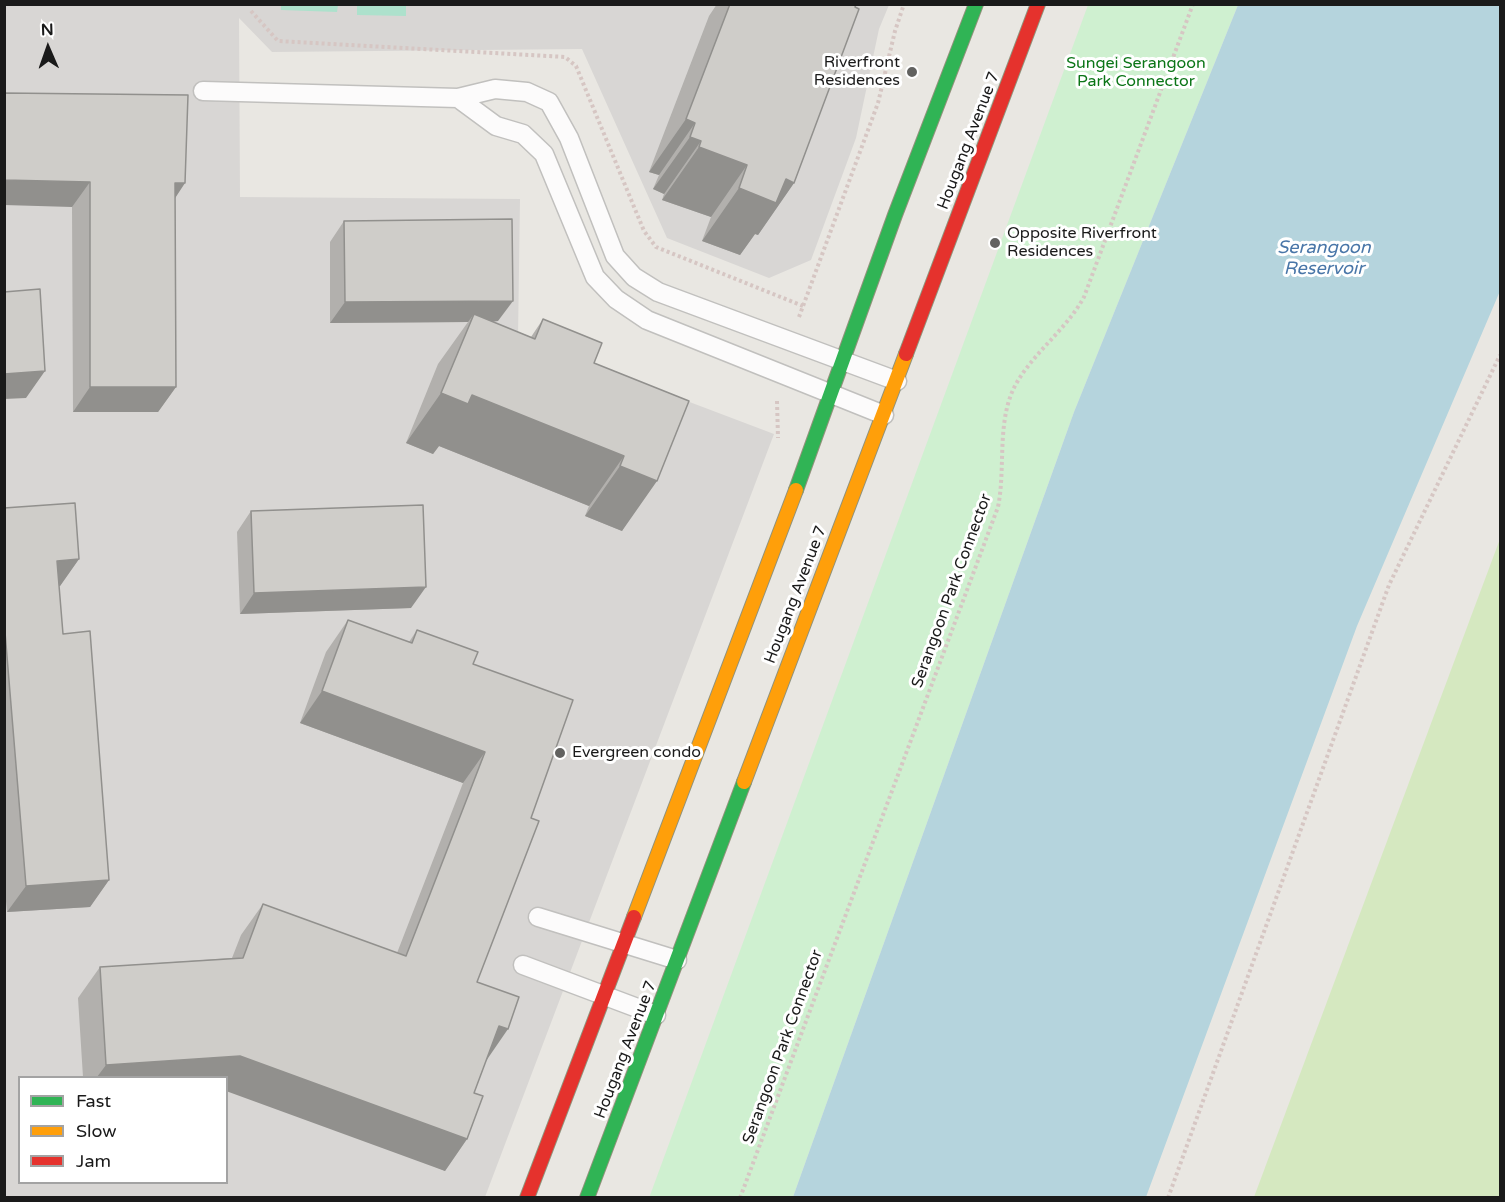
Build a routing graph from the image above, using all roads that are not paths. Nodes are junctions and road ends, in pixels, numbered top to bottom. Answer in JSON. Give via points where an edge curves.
{"nodes":[{"id":1,"x":976,"y":4,"type":"edge"},
{"id":2,"x":1038,"y":4,"type":"edge"},
{"id":3,"x":203,"y":91,"type":"dead end"},
{"id":4,"x":458,"y":98,"type":"junction"},
{"id":5,"x":844,"y":362,"type":"junction"},
{"id":6,"x":897,"y":381,"type":"junction"},
{"id":7,"x":832,"y":396,"type":"junction"},
{"id":8,"x":884,"y":416,"type":"junction"},
{"id":9,"x":538,"y":916,"type":"dead end"},
{"id":10,"x":623,"y":944,"type":"junction"},
{"id":11,"x":677,"y":960,"type":"junction"},
{"id":12,"x":523,"y":965,"type":"dead end"},
{"id":13,"x":603,"y":996,"type":"junction"},
{"id":14,"x":656,"y":1015,"type":"junction"},
{"id":15,"x":527,"y":1197,"type":"edge"},
{"id":16,"x":587,"y":1197,"type":"edge"}],
"edges":[{"from":1,"to":5,"type":"main road","via":[[895,215]]},
{"from":2,"to":6,"type":"main road","name":"Hougang Avenue 7"},
{"from":3,"to":4,"type":"lane"},
{"from":4,"to":5,"type":"lane","via":[[495,89],[527,92],[549,102],[569,138],[615,256],[634,277],[658,292]]},
{"from":4,"to":7,"type":"lane","via":[[496,126],[523,134],[544,154],[595,277],[616,299],[647,320]]},
{"from":5,"to":6,"type":"lane"},
{"from":5,"to":7,"type":"main road"},
{"from":6,"to":8,"type":"main road","name":"Hougang Avenue 7"},
{"from":7,"to":8,"type":"lane"},
{"from":7,"to":10,"type":"main road"},
{"from":8,"to":11,"type":"main road","name":"Hougang Avenue 7"},
{"from":9,"to":10,"type":"lane"},
{"from":10,"to":11,"type":"lane"},
{"from":10,"to":13,"type":"main road"},
{"from":11,"to":14,"type":"main road","name":"Hougang Avenue 7"},
{"from":12,"to":13,"type":"lane"},
{"from":13,"to":14,"type":"lane"},
{"from":13,"to":15,"type":"main road"},
{"from":14,"to":16,"type":"main road","name":"Hougang Avenue 7"}]}
